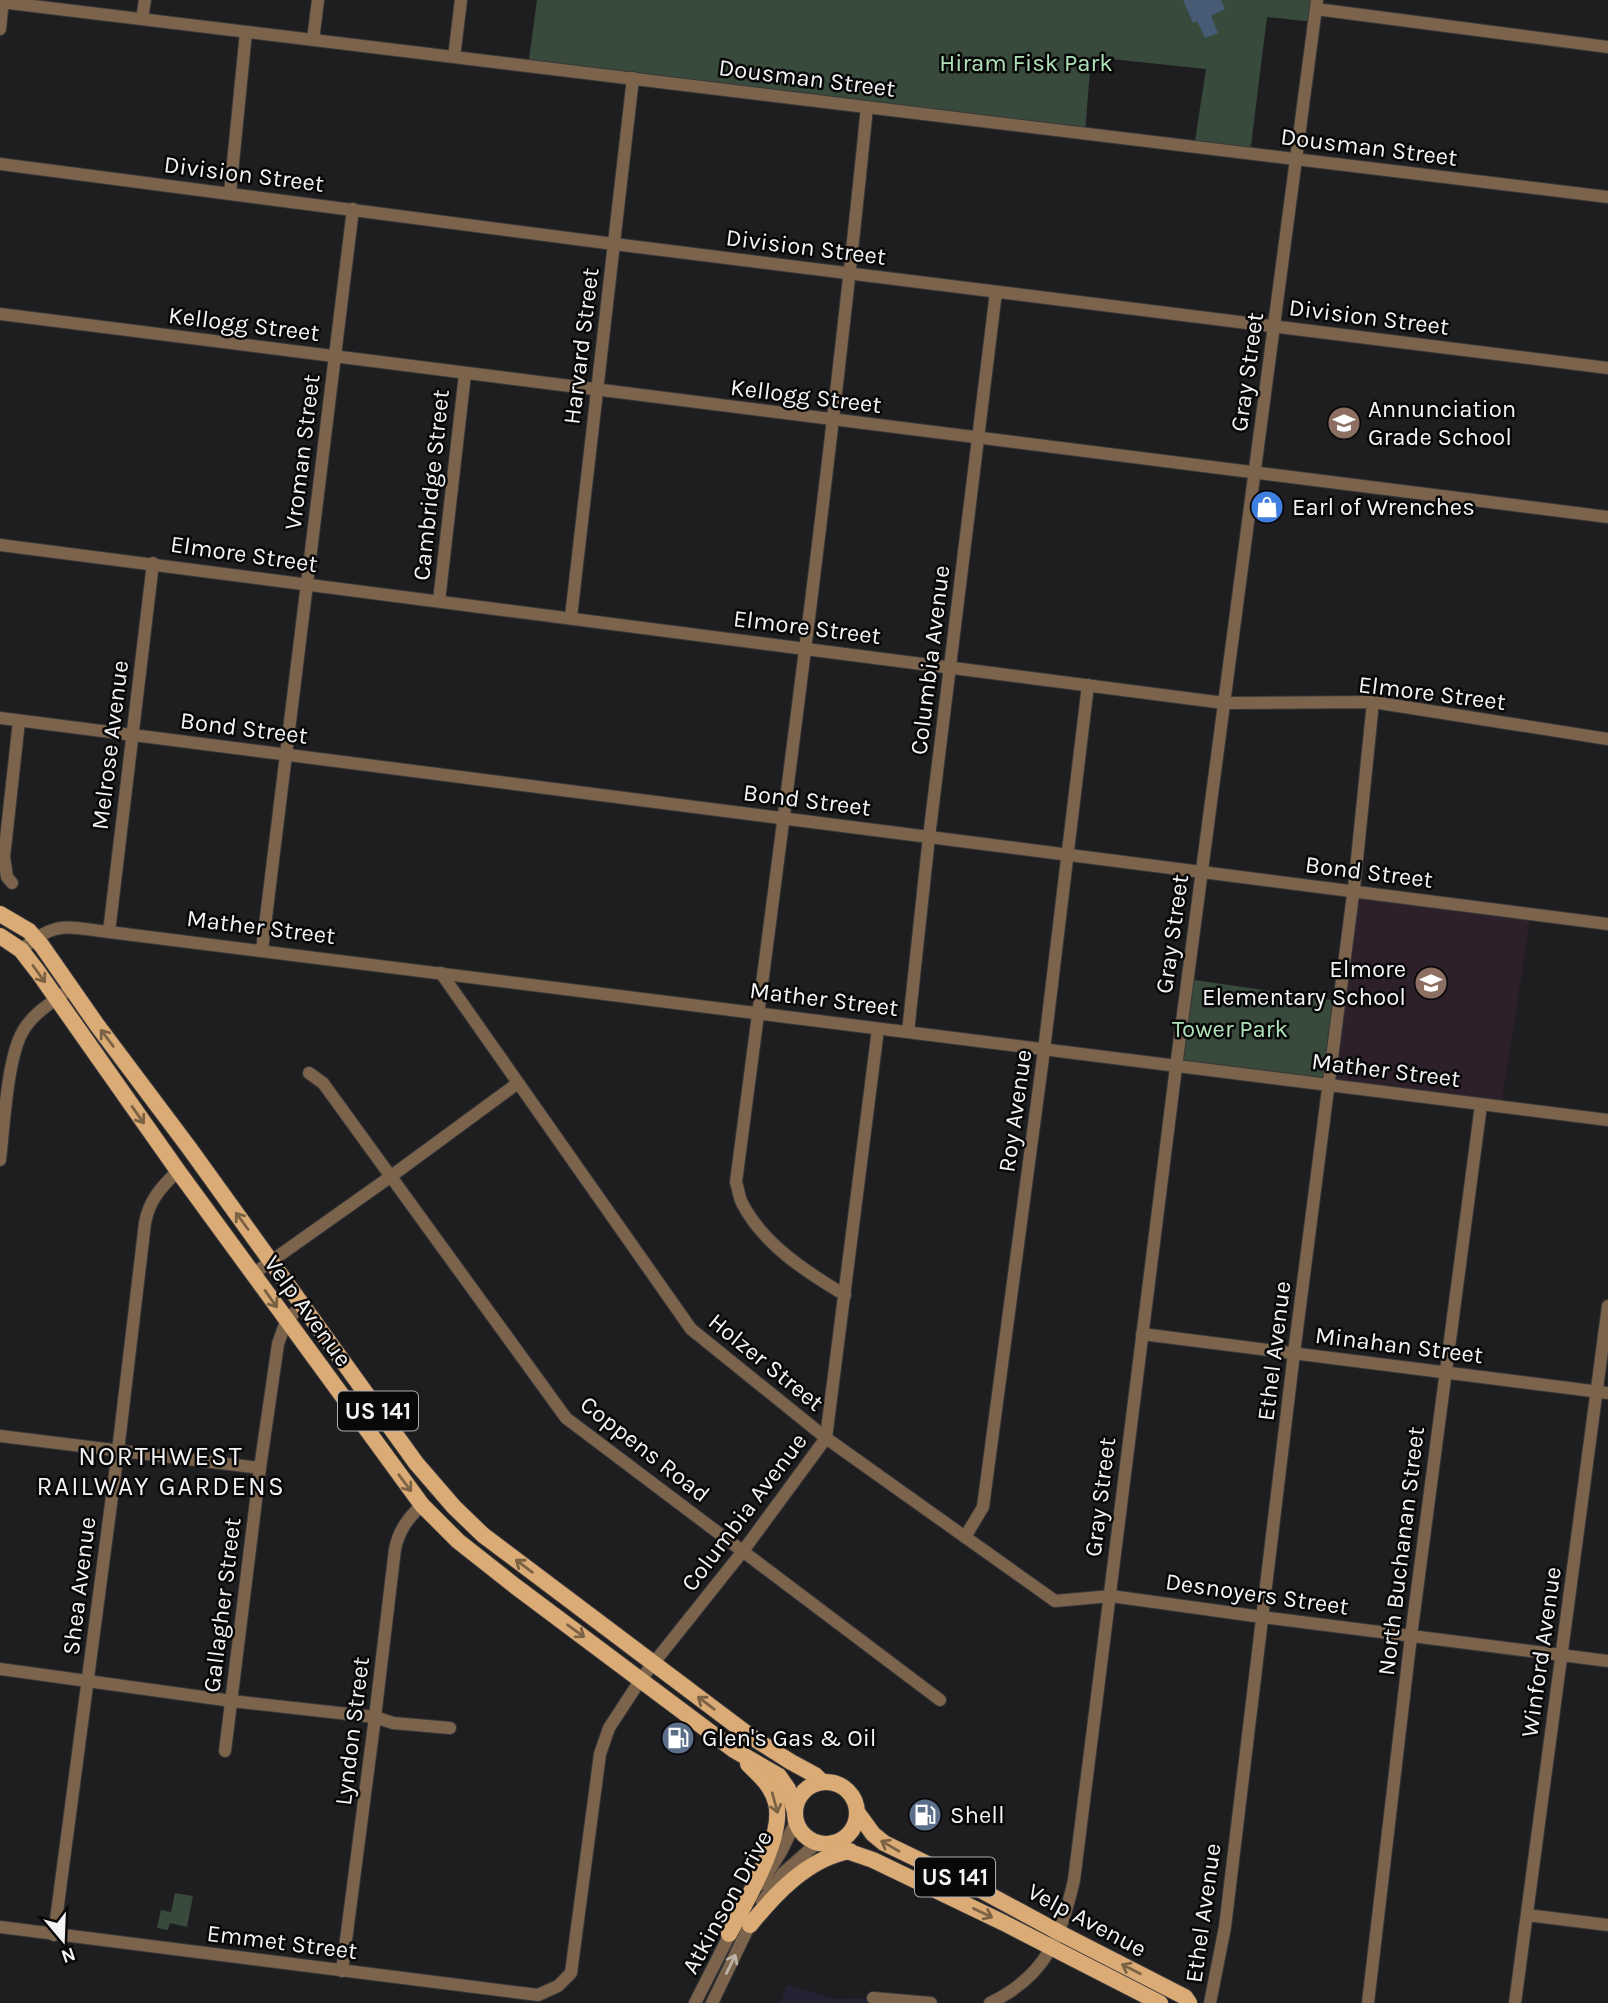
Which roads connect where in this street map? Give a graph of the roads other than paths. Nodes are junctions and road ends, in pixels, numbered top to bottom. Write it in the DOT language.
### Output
graph roads {
  1 [pos="145,0"];
  2 [pos="318,0"];
  3 [pos="461,0"];
  4 [pos="2,2"];
  5 [pos="1317,5"];
  6 [pos="142,19"];
  7 [pos="0,29"];
  8 [pos="246,32"];
  9 [pos="313,40"];
  10 [pos="1608,47"];
  11 [pos="454,57"];
  12 [pos="633,78"];
  13 [pos="867,107"];
  14 [pos="1296,160"];
  15 [pos="0,164"];
  16 [pos="230,193"];
  17 [pos="1608,197"];
  18 [pos="353,209"];
  19 [pos="614,244"];
  20 [pos="850,274"];
  21 [pos="996,292"];
  22 [pos="0,314"];
  23 [pos="1274,327"];
  24 [pos="335,357"];
  25 [pos="1608,368"];
  26 [pos="465,374"];
  27 [pos="597,390"];
  28 [pos="832,420"];
  29 [pos="978,438"];
  30 [pos="1255,473"];
  31 [pos="1608,517"];
  32 [pos="0,545"];
  33 [pos="153,563"];
  34 [pos="307,584"];
  35 [pos="439,601"];
  36 [pos="570,617"];
  37 [pos="805,648"];
  38 [pos="950,667"];
  39 [pos="1088,685"];
  40 [pos="1373,702"];
  41 [pos="1224,703"];
  42 [pos="0,718"];
  43 [pos="19,721"];
  44 [pos="132,735"];
  45 [pos="1608,739"];
  46 [pos="286,755"];
  47 [pos="784,818"];
  48 [pos="929,837"];
  49 [pos="1068,855"];
  50 [pos="1202,872"];
  51 [pos="12,883"];
  52 [pos="1354,891"];
  53 [pos="0,914"];
  54 [pos="1608,924"];
  55 [pos="109,932"];
  56 [pos="0,936"];
  57 [pos="35,938"];
  58 [pos="21,950"];
  59 [pos="262,950"];
  60 [pos="441,973"];
  61 [pos="71,988"];
  62 [pos="56,999"];
  63 [pos="758,1013"];
  64 [pos="878,1029"];
  65 [pos="908,1032"];
  66 [pos="1044,1050"];
  67 [pos="1176,1067"];
  68 [pos="309,1073"];
  69 [pos="518,1083"];
  70 [pos="5,1084"];
  71 [pos="1328,1085"];
  72 [pos="1480,1105"];
  73 [pos="1608,1120"];
  74 [pos="0,1160"];
  75 [pos="178,1171"];
  76 [pos="390,1177"];
  77 [pos="271,1262"];
  78 [pos="253,1274"];
  79 [pos="845,1295"];
  80 [pos="302,1305"];
  81 [pos="1608,1306"];
  82 [pos="286,1321"];
  83 [pos="1142,1334"];
  84 [pos="1294,1353"];
  85 [pos="1446,1373"];
  86 [pos="1603,1392"];
  87 [pos="0,1436"];
  88 [pos="826,1438"];
  89 [pos="118,1451"];
  90 [pos="260,1468"];
  91 [pos="422,1505"];
  92 [pos="965,1537"];
  93 [pos="743,1550"];
  94 [pos="1109,1596"];
  95 [pos="1262,1617"];
  96 [pos="1411,1636"];
  97 [pos="1562,1655"];
  98 [pos="1608,1661"];
  99 [pos="653,1663"];
  100 [pos="0,1669"];
  101 [pos="641,1679"];
  102 [pos="88,1680"];
  103 [pos="940,1700"];
  104 [pos="232,1701"];
  105 [pos="375,1717"];
  106 [pos="450,1728"];
  107 [pos="734,1750"];
  108 [pos="225,1751"];
  109 [pos="822,1782"];
  110 [pos="858,1812"];
  111 [pos="796,1816"];
  112 [pos="825,1843"];
  113 [pos="849,1852"];
  114 [pos="1527,1915"];
  115 [pos="750,1925"];
  116 [pos="1608,1925"];
  117 [pos="0,1927"];
  118 [pos="729,1934"];
  119 [pos="54,1935"];
  120 [pos="1053,1945"];
  121 [pos="342,1971"];
  122 [pos="558,1986"];
  123 [pos="873,1998"];
  124 [pos="695,2003"];
  125 [pos="712,2003"];
  126 [pos="931,2003"];
  127 [pos="990,2003"];
  128 [pos="1160,2003"];
  129 [pos="1189,2003"];
  130 [pos="1210,2003"];
  131 [pos="1368,2003"];
  132 [pos="1516,2003"];
  1 -- 6 [label="street"];
  2 -- 9 [label="street"];
  3 -- 11 [label="street"];
  4 -- 6 [label="street, Dousman Street"];
  4 -- 7 [label="street"];
  5 -- 10 [label="street"];
  5 -- 14 [label="street, Gray Street"];
  6 -- 8 [label="street, Dousman Street"];
  8 -- 9 [label="street, Dousman Street"];
  8 -- 16 [label="street"];
  9 -- 11 [label="street, Dousman Street"];
  11 -- 12 [label="street, Dousman Street"];
  12 -- 13 [label="street, Dousman Street"];
  12 -- 19 [label="street, Harvard Street"];
  13 -- 14 [label="street, Dousman Street"];
  13 -- 20 [label="street"];
  14 -- 17 [label="street, Dousman Street"];
  14 -- 23 [label="street, Gray Street"];
  15 -- 16 [label="street, Division Street"];
  16 -- 18 [label="street, Division Street"];
  18 -- 19 [label="street, Division Street"];
  18 -- 24 [label="street, Vroman Street"];
  19 -- 20 [label="street, Division Street"];
  19 -- 27 [label="street, Harvard Street"];
  20 -- 21 [label="street, Division Street"];
  20 -- 28 [label="street"];
  21 -- 23 [label="street, Division Street"];
  21 -- 29 [label="street, Columbia Avenue"];
  22 -- 24 [label="street, Kellogg Street"];
  23 -- 25 [label="street, Division Street"];
  23 -- 30 [label="street, Gray Street"];
  24 -- 26 [label="street, Kellogg Street"];
  24 -- 34 [label="street, Vroman Street"];
  26 -- 27 [label="street, Kellogg Street"];
  26 -- 35 [label="street, Cambridge Street"];
  27 -- 28 [label="street, Kellogg Street"];
  27 -- 36 [label="street, Harvard Street"];
  28 -- 29 [label="street, Kellogg Street"];
  28 -- 37 [label="street"];
  29 -- 30 [label="street, Kellogg Street"];
  29 -- 38 [label="street, Columbia Avenue"];
  30 -- 31 [label="street, Kellogg Street"];
  30 -- 41 [label="street, Gray Street"];
  32 -- 33 [label="street, Elmore Street"];
  33 -- 34 [label="street, Elmore Street"];
  33 -- 44 [label="street, Melrose Avenue"];
  34 -- 35 [label="street, Elmore Street"];
  34 -- 46 [label="street, Vroman Street"];
  35 -- 36 [label="street, Elmore Street"];
  36 -- 37 [label="street, Elmore Street"];
  37 -- 38 [label="street, Elmore Street"];
  37 -- 47 [label="street"];
  38 -- 39 [label="street, Elmore Street"];
  38 -- 48 [label="street, Columbia Avenue"];
  39 -- 41 [label="street, Elmore Street"];
  39 -- 49 [label="street, Roy Avenue"];
  40 -- 41 [label="street, Elmore Street"];
  40 -- 45 [label="street, Elmore Street"];
  40 -- 52 [label="street, Ethel Avenue"];
  41 -- 50 [label="street, Gray Street"];
  42 -- 43 [label="street, Bond Street"];
  43 -- 44 [label="street, Bond Street"];
  43 -- 51 [label="street"];
  44 -- 46 [label="street, Bond Street"];
  44 -- 55 [label="street, Melrose Avenue"];
  46 -- 47 [label="street, Bond Street"];
  46 -- 59 [label="street, Vroman Street"];
  47 -- 48 [label="street, Bond Street"];
  47 -- 63 [label="street"];
  48 -- 49 [label="street, Bond Street"];
  48 -- 65 [label="street, Columbia Avenue"];
  49 -- 50 [label="street, Bond Street"];
  49 -- 66 [label="street, Roy Avenue"];
  50 -- 52 [label="street, Bond Street"];
  50 -- 67 [label="street, Gray Street"];
  52 -- 54 [label="street, Bond Street"];
  52 -- 71 [label="street, Ethel Avenue"];
  53 -- 57 [label="main road, US 141"];
  55 -- 57 [label="street, Mather Street"];
  55 -- 59 [label="street, Mather Street"];
  56 -- 58 [label="main road, US 141"];
  57 -- 58 [label="street, Mather Street"];
  57 -- 61 [label="main road, Velp Avenue / US 141"];
  58 -- 62 [label="main road, Velp Avenue / US 141, one-way"];
  59 -- 60 [label="street, Mather Street"];
  60 -- 63 [label="street, Mather Street"];
  60 -- 69 [label="street, Holzer Street"];
  61 -- 62 [label="street"];
  77 -- 61 [label="main road, Velp Avenue / US 141, one-way"];
  62 -- 70 [label="street"];
  62 -- 75 [label="main road, Velp Avenue / US 141, one-way"];
  63 -- 64 [label="street, Mather Street"];
  63 -- 79 [label="street"];
  64 -- 65 [label="street, Mather Street"];
  64 -- 79 [label="street, Columbia Avenue"];
  65 -- 66 [label="street, Mather Street"];
  66 -- 67 [label="street, Mather Street"];
  66 -- 92 [label="street, Roy Avenue"];
  67 -- 71 [label="street, Mather Street"];
  67 -- 83 [label="street, Gray Street"];
  68 -- 76 [label="street, Coppens Road"];
  69 -- 76 [label="street"];
  69 -- 88 [label="street, Holzer Street"];
  70 -- 74 [label="street"];
  71 -- 72 [label="street, Mather Street"];
  71 -- 84 [label="street, Ethel Avenue"];
  72 -- 73 [label="street, Mather Street"];
  72 -- 85 [label="street, North Buchanan Street"];
  75 -- 78 [label="main road, Velp Avenue / US 141"];
  75 -- 89 [label="street, Shea Avenue"];
  76 -- 77 [label="street"];
  76 -- 93 [label="street, Coppens Road"];
  77 -- 78 [label="street"];
  77 -- 80 [label="main road, Velp Avenue / US 141"];
  78 -- 82 [label="main road, Velp Avenue / US 141, one-way"];
  79 -- 88 [label="street, Columbia Avenue"];
  80 -- 82 [label="street, Gallagher Street"];
  99 -- 80 [label="main road, Velp Avenue / US 141, one-way"];
  81 -- 86 [label="street, Winford Avenue"];
  82 -- 90 [label="street, Gallagher Street"];
  82 -- 91 [label="main road, Velp Avenue / US 141, one-way"];
  83 -- 84 [label="street, Minahan Street"];
  83 -- 94 [label="street, Gray Street"];
  84 -- 85 [label="street, Minahan Street"];
  84 -- 95 [label="street, Ethel Avenue"];
  85 -- 86 [label="street, Minahan Street"];
  85 -- 96 [label="street, North Buchanan Street"];
  86 -- 97 [label="street, Winford Avenue"];
  87 -- 89 [label="street"];
  88 -- 92 [label="street, Holzer Street"];
  88 -- 93 [label="street, Columbia Avenue"];
  89 -- 90 [label="street"];
  89 -- 102 [label="street, Shea Avenue"];
  90 -- 104 [label="street, Gallagher Street"];
  91 -- 101 [label="main road, Velp Avenue / US 141, one-way"];
  91 -- 105 [label="street, Lyndon Street"];
  92 -- 94 [label="street, Holzer Street"];
  93 -- 99 [label="street, Columbia Avenue"];
  93 -- 103 [label="street, Coppens Road"];
  94 -- 95 [label="street, Desnoyers Street"];
  94 -- 120 [label="street, Gray Street"];
  95 -- 96 [label="street, Desnoyers Street"];
  95 -- 130 [label="street, Ethel Avenue"];
  96 -- 97 [label="street, Desnoyers Street"];
  96 -- 131 [label="street, North Buchanan Street"];
  97 -- 98 [label="street, Desnoyers Street"];
  97 -- 114 [label="street, Winford Avenue"];
  99 -- 101 [label="street, Columbia Avenue"];
  109 -- 99 [label="main road, Velp Avenue / US 141, one-way"];
  100 -- 102 [label="street"];
  101 -- 107 [label="main road, Velp Avenue / US 141"];
  101 -- 122 [label="street, Columbia Avenue"];
  102 -- 104 [label="street"];
  102 -- 119 [label="street, Shea Avenue"];
  104 -- 105 [label="street"];
  104 -- 108 [label="street, Gallagher Street"];
  105 -- 106 [label="street"];
  105 -- 121 [label="street, Lyndon Street"];
  107 -- 111 [label="main road, Velp Avenue / US 141"];
  107 -- 118 [label="main road, one-way"];
  109 -- 110 [label="main road"];
  109 -- 111 [label="main road"];
  110 -- 112 [label="main road"];
  120 -- 110 [label="main road, Velp Avenue / US 141, one-way"];
  111 -- 112 [label="main road"];
  111 -- 118 [label="street, Atkinson Drive"];
  112 -- 113 [label="main road, Velp Avenue / US 141"];
  112 -- 115 [label="street, Atkinson Drive"];
  113 -- 115 [label="main road"];
  113 -- 120 [label="main road, Velp Avenue / US 141, one-way"];
  114 -- 116 [label="street"];
  114 -- 132 [label="street, Winford Avenue"];
  125 -- 115 [label="street, Atkinson Drive, one-way"];
  117 -- 119 [label="street, Emmet Street"];
  118 -- 124 [label="street, Atkinson Drive"];
  119 -- 121 [label="street, Emmet Street"];
  120 -- 127 [label="street"];
  120 -- 128 [label="main road, Velp Avenue / US 141"];
  129 -- 120 [label="main road, Velp Avenue / US 141, one-way"];
  121 -- 122 [label="street, Emmet Street"];
  123 -- 126 [label="street"];
}
